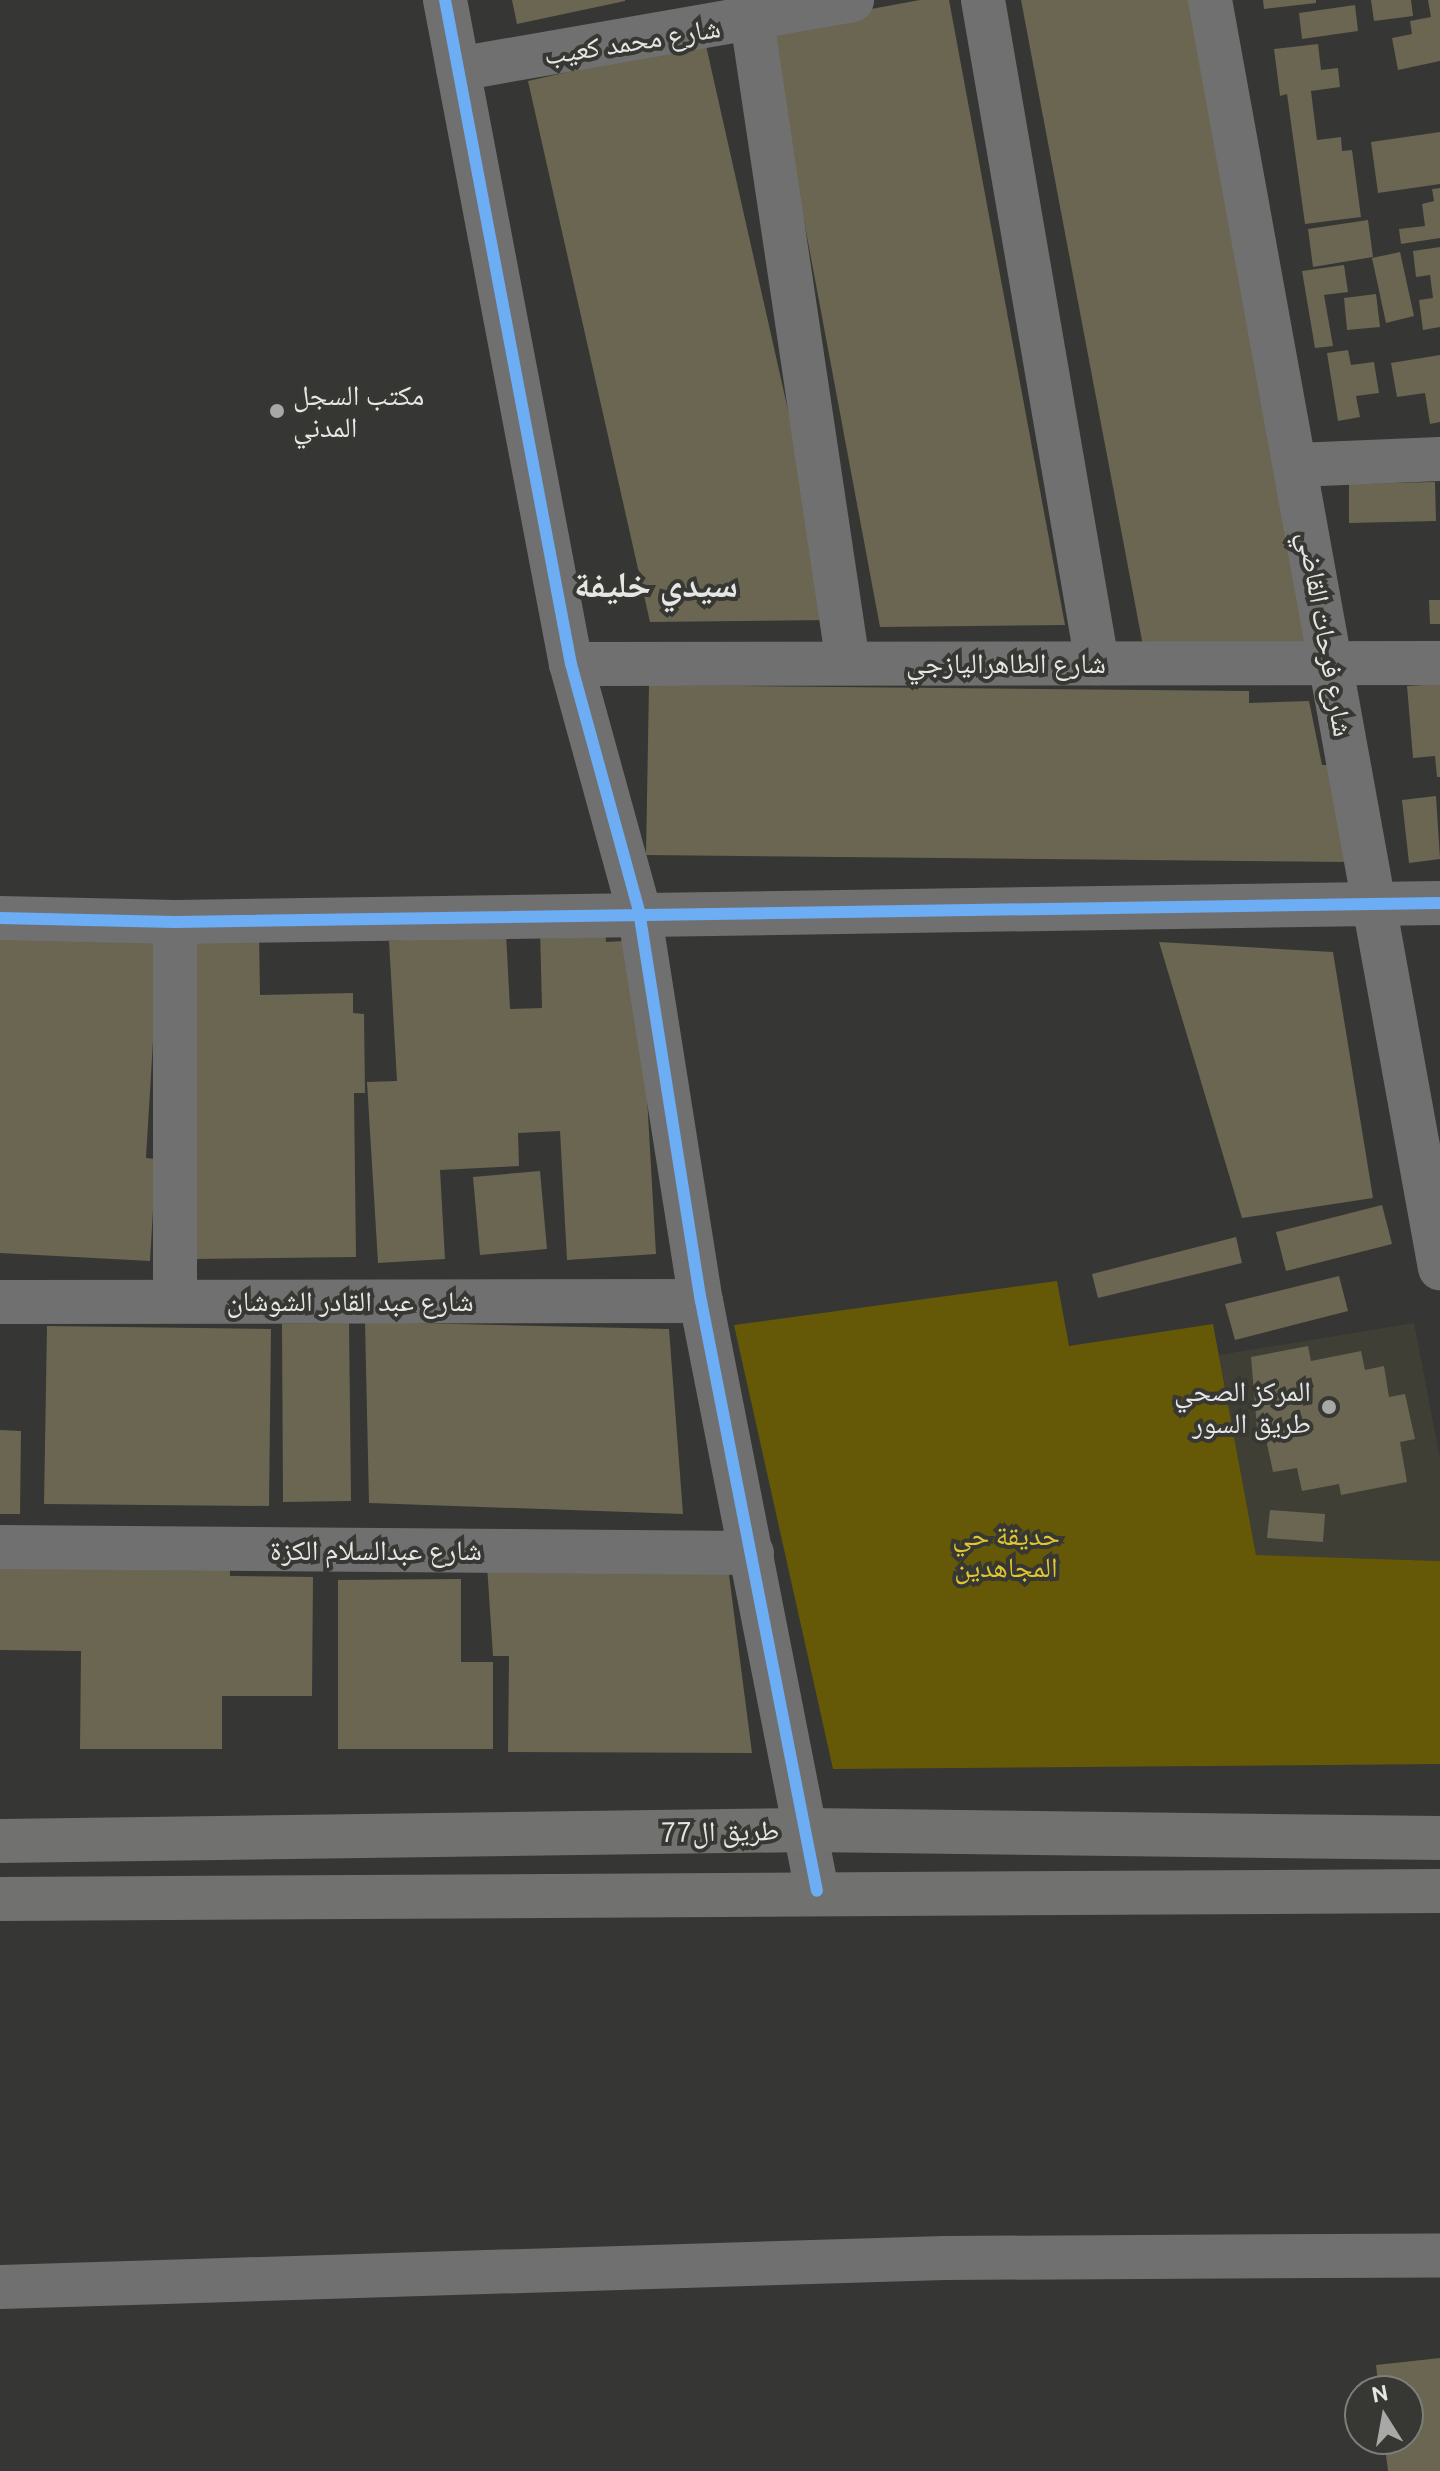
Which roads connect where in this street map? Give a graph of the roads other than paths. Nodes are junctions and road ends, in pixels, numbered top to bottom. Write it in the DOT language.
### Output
graph roads {
  1 [pos="445,0"];
  2 [pos="852,0"];
  3 [pos="983,0"];
  4 [pos="1210,0"];
  5 [pos="751,11"];
  6 [pos="458,69"];
  7 [pos="1440,459"];
  8 [pos="1296,465"];
  9 [pos="848,663"];
  10 [pos="1097,663"];
  11 [pos="1440,663"];
  12 [pos="571,664"];
  13 [pos="1332,667"];
  14 [pos="1440,903"];
  15 [pos="1375,904"];
  16 [pos="639,911"];
  17 [pos="0,918"];
  18 [pos="175,922"];
  19 [pos="1428,1138"];
  20 [pos="1440,1268"];
  21 [pos="175,1301"];
  22 [pos="701,1301"];
  23 [pos="0,1302"];
  24 [pos="0,1547"];
  25 [pos="752,1553"];
  26 [pos="808,1830"];
  27 [pos="1440,1838"];
  28 [pos="0,1841"];
  29 [pos="817,1891"];
  30 [pos="1440,1891"];
  31 [pos="0,1899"];
  32 [pos="1440,2255"];
  33 [pos="0,2287"];
  1 -- 6 [label="street"];
  2 -- 5 [label="street, شارع محمد كعيب"];
  3 -- 10 [label="street"];
  4 -- 8 [label="street, شارع فرحات القاضي"];
  5 -- 6 [label="street, شارع محمد كعيب"];
  5 -- 9 [label="street"];
  6 -- 12 [label="street"];
  7 -- 8 [label="street"];
  8 -- 13 [label="street, شارع فرحات القاضي"];
  9 -- 10 [label="street, شارع الطاهراليازجي"];
  9 -- 12 [label="street, شارع الطاهراليازجي"];
  10 -- 13 [label="street, شارع الطاهراليازجي"];
  11 -- 13 [label="street, شارع الطاهراليازجي"];
  12 -- 16 [label="street"];
  13 -- 15 [label="street, شارع فرحات القاضي"];
  14 -- 15 [label="street"];
  15 -- 16 [label="street"];
  15 -- 19 [label="street, شارع فرحات القاضي"];
  16 -- 18 [label="street"];
  16 -- 22 [label="street"];
  17 -- 18 [label="street"];
  18 -- 21 [label="street"];
  19 -- 20 [label="street, شارع فرحات القاضي"];
  21 -- 22 [label="street, شارع عبد القادر الشوشان"];
  21 -- 23 [label="street, شارع عبد القادر الشوشان"];
  22 -- 25 [label="street"];
  24 -- 25 [label="street, شارع عبدالسلام الكزة"];
  25 -- 26 [label="street"];
  26 -- 27 [label="main road, طريق ال77"];
  26 -- 28 [label="main road, طريق ال77"];
  26 -- 29 [label="street"];
  29 -- 30 [label="main road"];
  29 -- 31 [label="main road"];
  32 -- 33 [label="street"];
}
